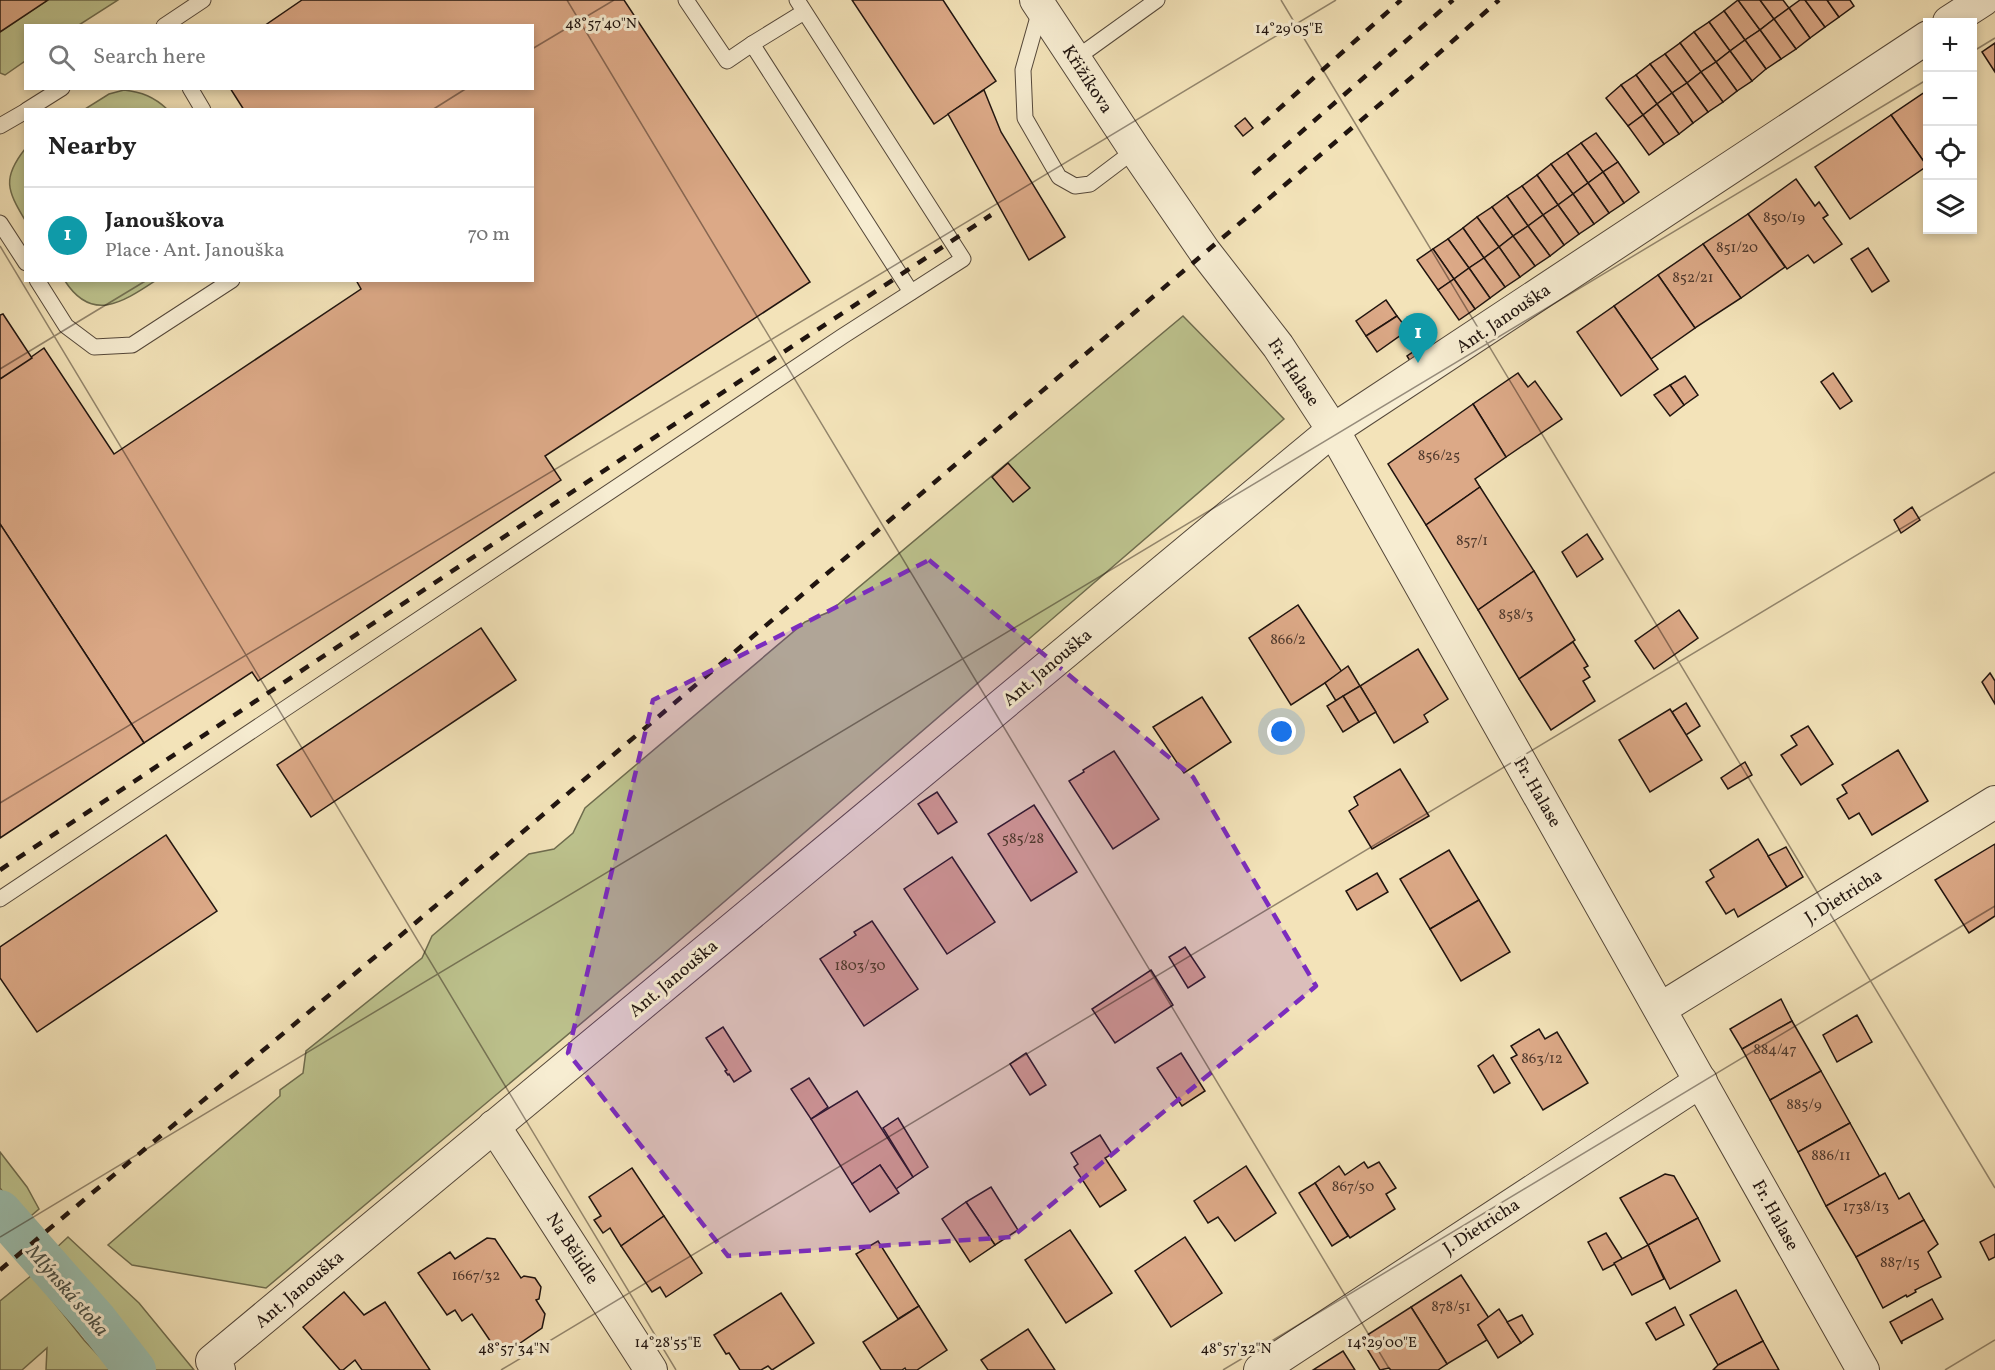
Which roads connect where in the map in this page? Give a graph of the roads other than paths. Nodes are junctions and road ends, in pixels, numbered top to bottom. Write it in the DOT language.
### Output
graph roads {
  1 [pos="203,0"];
  2 [pos="686,0"];
  3 [pos="1157,0"];
  4 [pos="1983,0"];
  5 [pos="1039,3"];
  6 [pos="800,6"];
  7 [pos="1955,18"];
  8 [pos="167,24"];
  9 [pos="1923,40"];
  10 [pos="752,44"];
  11 [pos="1075,59"];
  12 [pos="59,90"];
  13 [pos="191,90"];
  14 [pos="29,108"];
  15 [pos="202,108"];
  16 [pos="24,111"];
  17 [pos="0,126"];
  18 [pos="1135,150"];
  19 [pos="0,223"];
  20 [pos="1189,229"];
  21 [pos="24,260"];
  22 [pos="38,282"];
  23 [pos="229,282"];
  24 [pos="911,292"];
  25 [pos="1333,430"];
  26 [pos="1995,802"];
  27 [pos="0,899"];
  28 [pos="1660,1009"];
  29 [pos="1701,1081"];
  30 [pos="494,1126"];
  31 [pos="216,1365"];
  32 [pos="651,1370"];
  33 [pos="1260,1370"];
  34 [pos="1863,1370"];
  1 -- 8 [label="lane"];
  2 -- 10 [label="lane"];
  3 -- 11 [label="lane"];
  4 -- 7 [label="street"];
  5 -- 11 [label="street, Křižíkova"];
  5 -- 18 [label="lane, Křižíkova"];
  6 -- 10 [label="lane"];
  6 -- 24 [label="lane"];
  9 -- 25 [label="street, Ant. Janouška"];
  10 -- 24 [label="lane"];
  11 -- 18 [label="street, Křižíkova"];
  12 -- 14 [label="lane"];
  13 -- 15 [label="lane"];
  16 -- 17 [label="lane"];
  18 -- 20 [label="street, Křižíkova"];
  19 -- 21 [label="lane"];
  20 -- 25 [label="street, Fr. Halase"];
  22 -- 23 [label="lane"];
  24 -- 27 [label="lane"];
  25 -- 28 [label="street, Fr. Halase"];
  25 -- 30 [label="street, Ant. Janouška"];
  26 -- 28 [label="street, J. Dietricha"];
  28 -- 29 [label="street, Fr. Halase"];
  29 -- 33 [label="street, J. Dietricha"];
  29 -- 34 [label="street, Fr. Halase"];
  30 -- 31 [label="street, Ant. Janouška"];
  30 -- 32 [label="street, Na Bělidle"];
}
